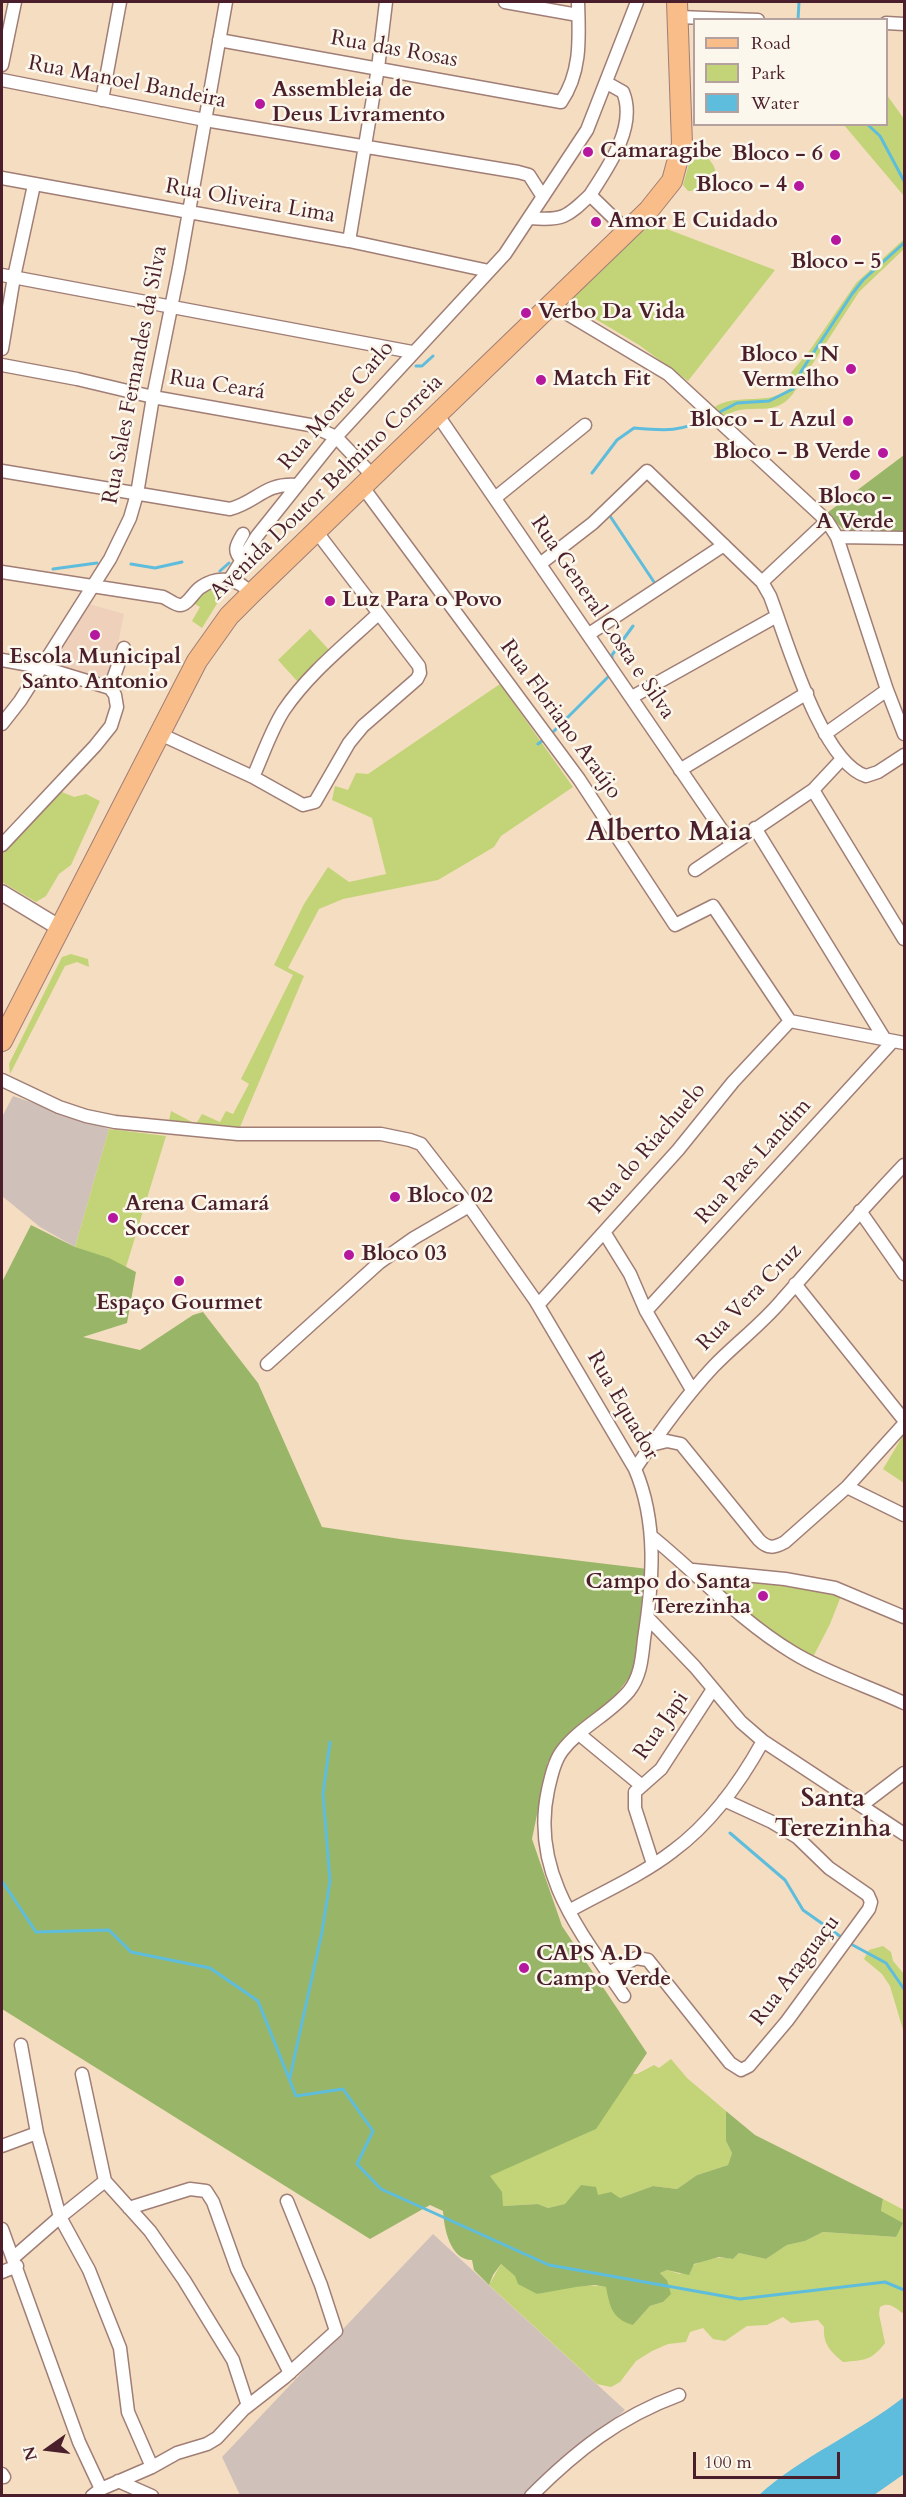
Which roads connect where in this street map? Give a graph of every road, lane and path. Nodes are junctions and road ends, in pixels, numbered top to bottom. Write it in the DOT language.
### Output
graph roads {
  1 [pos="15,2"];
  2 [pos="120,2"];
  3 [pos="226,2"];
  4 [pos="386,2"];
  5 [pos="505,2"];
  6 [pos="578,2"];
  7 [pos="637,2"];
  8 [pos="678,9"];
  9 [pos="578,15"];
  10 [pos="743,18"];
  11 [pos="888,23"];
  12 [pos="904,24"];
  13 [pos="219,40"];
  14 [pos="2,65"];
  15 [pos="378,68"];
  16 [pos="2,80"];
  17 [pos="607,83"];
  18 [pos="102,100"];
  19 [pos="205,120"];
  20 [pos="364,145"];
  21 [pos="2,178"];
  22 [pos="34,184"];
  23 [pos="590,195"];
  24 [pos="543,197"];
  25 [pos="188,212"];
  26 [pos="530,218"];
  27 [pos="627,231"];
  28 [pos="349,241"];
  29 [pos="489,271"];
  30 [pos="8,276"];
  31 [pos="551,304"];
  32 [pos="170,308"];
  33 [pos="2,349"];
  34 [pos="412,352"];
  35 [pos="2,365"];
  36 [pos="153,397"];
  37 [pos="437,414"];
  38 [pos="585,425"];
  39 [pos="336,437"];
  40 [pos="2,471"];
  41 [pos="367,481"];
  42 [pos="296,485"];
  43 [pos="137,494"];
  44 [pos="495,498"];
  45 [pos="827,521"];
  46 [pos="316,531"];
  47 [pos="243,534"];
  48 [pos="837,537"];
  49 [pos="904,538"];
  50 [pos="724,545"];
  51 [pos="242,560"];
  52 [pos="540,564"];
  53 [pos="2,572"];
  54 [pos="230,579"];
  55 [pos="762,582"];
  56 [pos="91,586"];
  57 [pos="251,594"];
  58 [pos="378,614"];
  59 [pos="777,616"];
  60 [pos="589,633"];
  61 [pos="124,648"];
  62 [pos="2,660"];
  63 [pos="41,667"];
  64 [pos="110,688"];
  65 [pos="887,690"];
  66 [pos="807,693"];
  67 [pos="632,697"];
  68 [pos="2,724"];
  69 [pos="160,734"];
  70 [pos="825,734"];
  71 [pos="904,734"];
  72 [pos="904,755"];
  73 [pos="842,760"];
  74 [pos="680,770"];
  75 [pos="253,777"];
  76 [pos="813,790"];
  77 [pos="755,828"];
  78 [pos="2,845"];
  79 [pos="732,845"];
  80 [pos="695,870"];
  81 [pos="2,893"];
  82 [pos="60,928"];
  83 [pos="904,939"];
  84 [pos="790,1021"];
  85 [pos="2,1041"];
  86 [pos="894,1041"];
  87 [pos="2,1080"];
  88 [pos="904,1165"];
  89 [pos="469,1206"];
  90 [pos="860,1211"];
  91 [pos="604,1232"];
  92 [pos="904,1274"];
  93 [pos="795,1284"];
  94 [pos="538,1305"];
  95 [pos="646,1311"];
  96 [pos="267,1364"];
  97 [pos="692,1390"];
  98 [pos="904,1422"];
  99 [pos="651,1445"];
  100 [pos="635,1468"];
  101 [pos="847,1487"];
  102 [pos="904,1515"];
  103 [pos="651,1536"];
  104 [pos="693,1570"];
  105 [pos="902,1613"];
  106 [pos="648,1618"];
  107 [pos="713,1689"];
  108 [pos="904,1703"];
  109 [pos="579,1734"];
  110 [pos="763,1741"];
  111 [pos="904,1773"];
  112 [pos="642,1786"];
  113 [pos="724,1800"];
  114 [pos="862,1805"];
  115 [pos="904,1834"];
  116 [pos="653,1864"];
  117 [pos="569,1911"];
  118 [pos="608,1973"];
  119 [pos="624,1996"];
  120 [pos="21,2045"];
  121 [pos="82,2074"];
  122 [pos="37,2133"];
  123 [pos="2,2146"];
  124 [pos="105,2181"];
  125 [pos="287,2201"];
  126 [pos="129,2208"];
  127 [pos="60,2217"];
  128 [pos="2,2229"];
  129 [pos="15,2262"];
  130 [pos="2,2272"];
  131 [pos="290,2373"];
  132 [pos="679,2395"];
  133 [pos="248,2406"];
  134 [pos="152,2467"];
  135 [pos="118,2481"];
  136 [pos="96,2492"];
  137 [pos="152,2496"];
  138 [pos="531,2496"];
  1 -- 14 [label="street"];
  2 -- 18 [label="street"];
  3 -- 13 [label="street, Rua Sales Fernandes da Silva"];
  4 -- 15 [label="street"];
  5 -- 9 [label="street"];
  6 -- 9 [label="street"];
  7 -- 17 [label="street, Rua Monte Carlo"];
  8 -- 10 [label="street"];
  8 -- 27 [label="main road, Avenida Doutor Belmino Correia"];
  9 -- 15 [label="street, Rua das Rosas"];
  11 -- 12 [label="street"];
  13 -- 15 [label="street, Rua das Rosas"];
  13 -- 19 [label="street, Rua Sales Fernandes da Silva"];
  15 -- 20 [label="street"];
  16 -- 18 [label="street, Rua Manoel Bandeira"];
  17 -- 23 [label="street"];
  17 -- 24 [label="street, Rua Monte Carlo"];
  18 -- 19 [label="street, Rua Manoel Bandeira"];
  19 -- 20 [label="street, Rua Manoel Bandeira"];
  19 -- 25 [label="street, Rua Sales Fernandes da Silva"];
  20 -- 24 [label="street, Rua Manoel Bandeira"];
  20 -- 28 [label="street"];
  21 -- 22 [label="street, Rua Oliveira Lima"];
  22 -- 25 [label="street, Rua Oliveira Lima"];
  22 -- 30 [label="street"];
  23 -- 26 [label="street"];
  23 -- 27 [label="street"];
  24 -- 26 [label="street, Rua Monte Carlo"];
  25 -- 28 [label="street, Rua Oliveira Lima"];
  25 -- 32 [label="street, Rua Sales Fernandes da Silva"];
  26 -- 29 [label="street, Rua Monte Carlo"];
  27 -- 31 [label="main road, Avenida Doutor Belmino Correia"];
  28 -- 29 [label="street, Rua Oliveira Lima"];
  29 -- 34 [label="street, Rua Monte Carlo"];
  30 -- 32 [label="street"];
  30 -- 33 [label="street"];
  31 -- 37 [label="main road, Avenida Doutor Belmino Correia"];
  31 -- 45 [label="street"];
  32 -- 34 [label="street"];
  32 -- 36 [label="street, Rua Sales Fernandes da Silva"];
  34 -- 39 [label="street, Rua Monte Carlo"];
  35 -- 36 [label="street, Rua Ceará"];
  36 -- 39 [label="street, Rua Ceará"];
  36 -- 43 [label="street, Rua Sales Fernandes da Silva"];
  37 -- 41 [label="main road, Avenida Doutor Belmino Correia"];
  37 -- 44 [label="street, Rua General Costa e Silva"];
  38 -- 44 [label="street"];
  39 -- 41 [label="street, Rua Ceará"];
  39 -- 42 [label="street, Rua Monte Carlo"];
  40 -- 43 [label="street"];
  41 -- 46 [label="main road, Avenida Doutor Belmino Correia"];
  41 -- 84 [label="street, Rua Floriano Araújo"];
  42 -- 43 [label="street"];
  42 -- 51 [label="street, Rua Monte Carlo"];
  43 -- 56 [label="street, Rua Sales Fernandes da Silva"];
  44 -- 52 [label="street, Rua General Costa e Silva"];
  45 -- 48 [label="street"];
  45 -- 55 [label="street"];
  46 -- 57 [label="main road, Avenida Doutor Belmino Correia"];
  46 -- 58 [label="street"];
  47 -- 51 [label="street"];
  48 -- 49 [label="street"];
  48 -- 65 [label="street"];
  50 -- 52 [label="street"];
  50 -- 55 [label="street"];
  50 -- 60 [label="street"];
  51 -- 54 [label="street, Rua Monte Carlo"];
  52 -- 60 [label="street, Rua General Costa e Silva"];
  53 -- 56 [label="street"];
  54 -- 56 [label="street"];
  54 -- 57 [label="street"];
  55 -- 59 [label="street"];
  56 -- 63 [label="street, Rua Sales Fernandes da Silva"];
  57 -- 69 [label="main road, Avenida Doutor Belmino Correia"];
  58 -- 75 [label="street"];
  58 -- 75 [label="street"];
  59 -- 66 [label="street"];
  59 -- 67 [label="street"];
  60 -- 67 [label="street, Rua General Costa e Silva"];
  61 -- 64 [label="street"];
  62 -- 63 [label="street"];
  63 -- 64 [label="street"];
  63 -- 68 [label="street, Rua Sales Fernandes da Silva"];
  64 -- 78 [label="street"];
  65 -- 70 [label="street"];
  65 -- 71 [label="street"];
  66 -- 70 [label="street"];
  66 -- 74 [label="street"];
  67 -- 74 [label="street, Rua General Costa e Silva"];
  69 -- 75 [label="street"];
  69 -- 82 [label="main road, Avenida Doutor Belmino Correia"];
  70 -- 73 [label="street"];
  72 -- 73 [label="street"];
  73 -- 76 [label="street"];
  74 -- 79 [label="street, Rua General Costa e Silva"];
  76 -- 77 [label="street"];
  76 -- 83 [label="street"];
  77 -- 79 [label="street"];
  77 -- 86 [label="street"];
  79 -- 80 [label="street"];
  81 -- 82 [label="street"];
  82 -- 85 [label="main road, Avenida Doutor Belmino Correia"];
  84 -- 86 [label="street"];
  84 -- 91 [label="street, Rua do Riachuelo"];
  86 -- 95 [label="street, Rua Paes Landim"];
  87 -- 89 [label="street, Rua Equador"];
  88 -- 90 [label="street, Rua Vera Cruz"];
  89 -- 94 [label="street, Rua Equador"];
  89 -- 96 [label="street"];
  90 -- 92 [label="street"];
  90 -- 93 [label="street, Rua Vera Cruz"];
  91 -- 94 [label="street, Rua do Riachuelo"];
  91 -- 95 [label="street"];
  93 -- 97 [label="street, Rua Vera Cruz"];
  93 -- 98 [label="street"];
  94 -- 100 [label="street, Rua Equador"];
  95 -- 97 [label="street"];
  97 -- 99 [label="street, Rua Vera Cruz"];
  98 -- 101 [label="street"];
  99 -- 100 [label="street, Rua Vera Cruz"];
  99 -- 101 [label="street"];
  100 -- 103 [label="street, Rua Equador"];
  101 -- 102 [label="street"];
  103 -- 104 [label="street"];
  103 -- 106 [label="street, Rua Equador"];
  104 -- 105 [label="street"];
  104 -- 108 [label="street"];
  106 -- 107 [label="street"];
  106 -- 109 [label="street, Rua Equador"];
  107 -- 110 [label="street"];
  107 -- 112 [label="street, Rua Japi"];
  109 -- 112 [label="street"];
  109 -- 117 [label="street, Rua Equador"];
  110 -- 113 [label="street"];
  110 -- 114 [label="street"];
  111 -- 114 [label="street"];
  112 -- 116 [label="street"];
  113 -- 116 [label="street"];
  113 -- 118 [label="street, Rua Araguaçu"];
  114 -- 115 [label="street"];
  116 -- 117 [label="street"];
  117 -- 118 [label="street, Rua Equador"];
  118 -- 119 [label="street, Rua Equador"];
  120 -- 122 [label="street"];
  121 -- 124 [label="street"];
  122 -- 123 [label="street"];
  122 -- 127 [label="street"];
  124 -- 126 [label="street"];
  124 -- 127 [label="street"];
  125 -- 131 [label="street"];
  126 -- 131 [label="street"];
  126 -- 133 [label="street"];
  127 -- 129 [label="street"];
  127 -- 134 [label="street"];
  128 -- 129 [label="street"];
  129 -- 130 [label="street"];
  129 -- 136 [label="street"];
  131 -- 133 [label="street"];
  132 -- 138 [label="street"];
  133 -- 134 [label="street"];
  134 -- 135 [label="street"];
  135 -- 136 [label="street"];
  135 -- 137 [label="street"];
}
